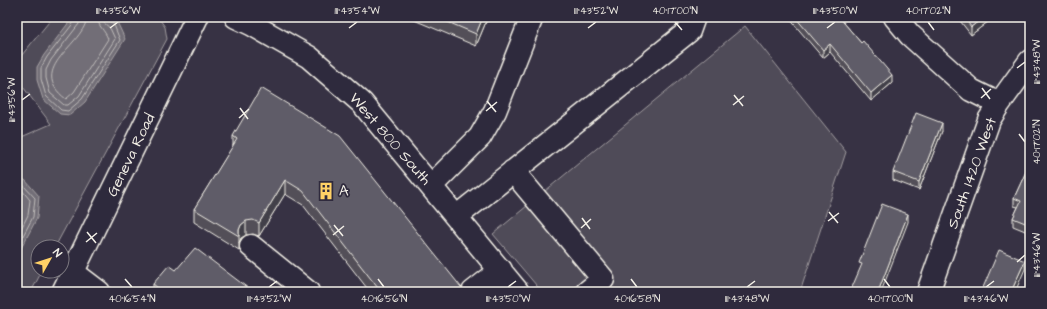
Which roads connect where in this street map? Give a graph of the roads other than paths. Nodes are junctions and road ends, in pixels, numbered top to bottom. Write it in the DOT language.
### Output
graph roads {
  1 [pos="197,17"];
  2 [pos="236,17"];
  3 [pos="532,17"];
  4 [pos="694,17"];
  5 [pos="895,17"];
  6 [pos="1030,61"];
  7 [pos="999,104"];
  8 [pos="513,171"];
  9 [pos="431,186"];
  10 [pos="456,217"];
  11 [pos="251,246"];
  12 [pos="501,270"];
  13 [pos="74,273"];
  14 [pos="63,292"];
  15 [pos="99,292"];
  16 [pos="308,292"];
  17 [pos="473,292"];
  18 [pos="518,292"];
  19 [pos="587,292"];
  20 [pos="928,292"];
  1 -- 13 [label="street, Geneva Road"];
  2 -- 9 [label="street, West 800 South"];
  3 -- 9 [label="street"];
  4 -- 8 [label="street"];
  5 -- 7 [label="street"];
  6 -- 7 [label="street, South 1420 West"];
  7 -- 20 [label="street, South 1420 West"];
  8 -- 10 [label="street"];
  8 -- 19 [label="street"];
  9 -- 10 [label="street, West 800 South"];
  10 -- 12 [label="street, West 800 South"];
  11 -- 16 [label="street"];
  12 -- 17 [label="street"];
  12 -- 18 [label="street, West 800 South"];
  13 -- 14 [label="street, Geneva Road"];
  13 -- 15 [label="street"];
}
